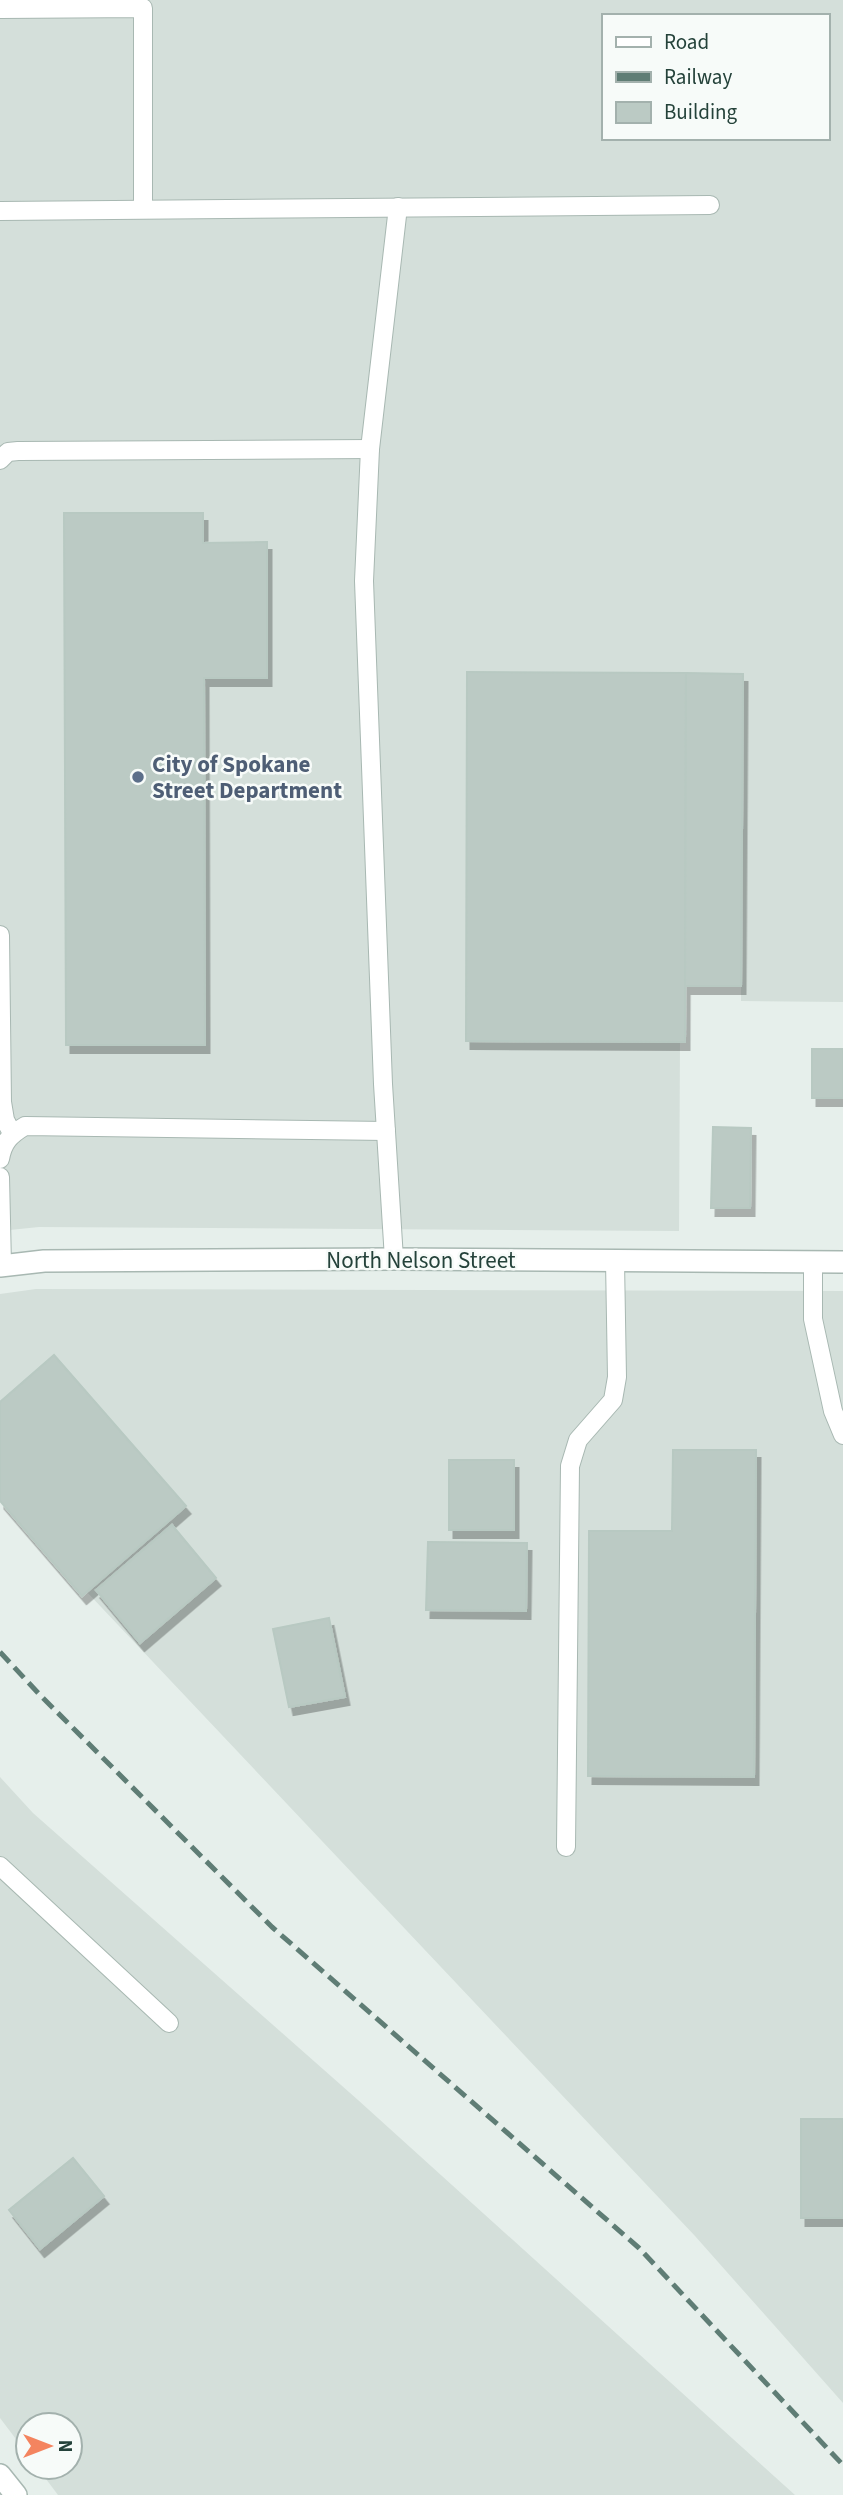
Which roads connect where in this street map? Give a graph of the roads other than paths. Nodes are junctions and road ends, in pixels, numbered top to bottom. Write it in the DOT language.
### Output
graph roads {
  1 [pos="0,9"];
  2 [pos="710,205"];
  3 [pos="398,207"];
  4 [pos="143,209"];
  5 [pos="0,211"];
  6 [pos="370,449"];
  7 [pos="0,460"];
  8 [pos="0,935"];
  9 [pos="386,1131"];
  10 [pos="12,1133"];
  11 [pos="0,1159"];
  12 [pos="0,1177"];
  13 [pos="394,1259"];
  14 [pos="615,1261"];
  15 [pos="813,1262"];
  16 [pos="843,1262"];
  17 [pos="1,1266"];
  18 [pos="843,1435"];
  19 [pos="566,1847"];
  20 [pos="0,1866"];
  21 [pos="169,2023"];
  22 [pos="0,2474"];
  23 [pos="16,2495"];
  1 -- 4 [label="lane"];
  2 -- 3 [label="lane"];
  3 -- 4 [label="lane"];
  3 -- 6 [label="lane"];
  4 -- 5 [label="lane"];
  6 -- 7 [label="lane"];
  6 -- 9 [label="lane"];
  8 -- 10 [label="lane"];
  9 -- 10 [label="lane"];
  9 -- 13 [label="lane"];
  10 -- 11 [label="lane"];
  12 -- 17 [label="lane"];
  13 -- 14 [label="street, North Nelson Street"];
  13 -- 17 [label="street, North Nelson Street"];
  14 -- 15 [label="street, North Nelson Street"];
  14 -- 19 [label="lane"];
  15 -- 16 [label="street, North Nelson Street"];
  15 -- 18 [label="lane"];
  20 -- 21 [label="lane"];
  22 -- 23 [label="street"];
}
